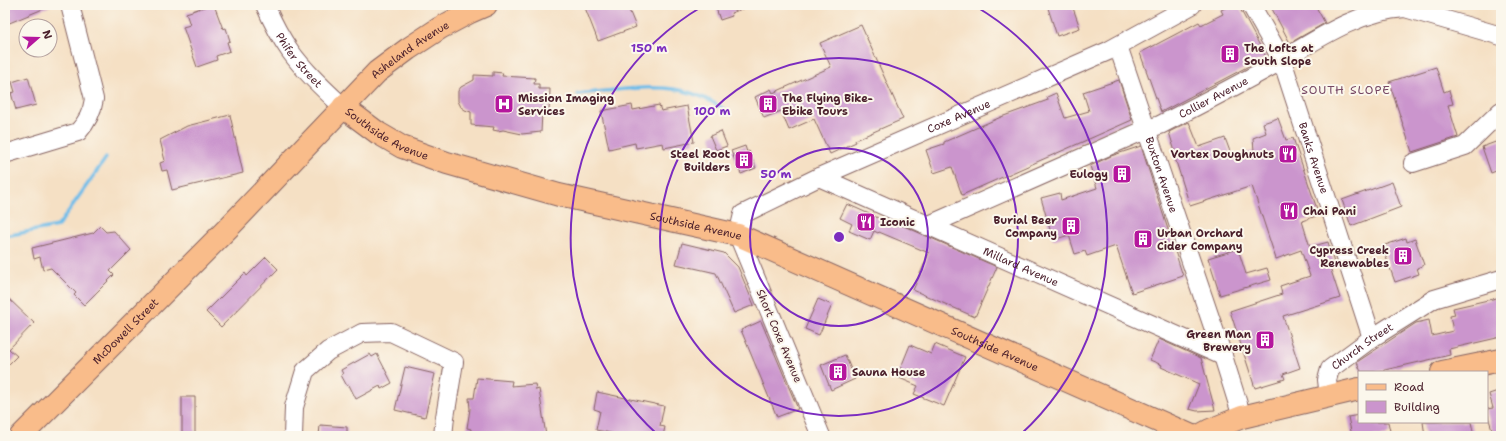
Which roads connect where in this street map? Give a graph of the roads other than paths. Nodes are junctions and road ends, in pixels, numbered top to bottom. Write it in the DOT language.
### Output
graph roads {
  1 [pos="70,5"];
  2 [pos="265,5"];
  3 [pos="486,5"];
  4 [pos="1192,5"];
  5 [pos="1251,5"];
  6 [pos="1501,36"];
  7 [pos="1118,46"];
  8 [pos="1282,60"];
  9 [pos="343,107"];
  10 [pos="1501,111"];
  11 [pos="1147,129"];
  12 [pos="5,154"];
  13 [pos="1413,163"];
  14 [pos="819,178"];
  15 [pos="230,226"];
  16 [pos="927,226"];
  17 [pos="738,235"];
  18 [pos="1501,279"];
  19 [pos="1372,338"];
  20 [pos="1223,356"];
  21 [pos="1501,360"];
  22 [pos="1447,371"];
  23 [pos="1358,390"];
  24 [pos="1329,396"];
  25 [pos="1242,417"];
  26 [pos="21,436"];
  27 [pos="293,436"];
  28 [pos="443,436"];
  29 [pos="820,436"];
  30 [pos="1192,436"];
  31 [pos="1199,436"];
  1 -- 12 [label="street"];
  2 -- 9 [label="street, Phifer Street"];
  3 -- 9 [label="main road, Asheland Avenue"];
  4 -- 7 [label="street, Coxe Avenue"];
  5 -- 8 [label="street, Banks Avenue"];
  6 -- 8 [label="street, Collier Avenue"];
  7 -- 11 [label="street, Buxton Avenue"];
  7 -- 14 [label="street, Coxe Avenue"];
  8 -- 11 [label="street, Collier Avenue"];
  8 -- 19 [label="street, Banks Avenue"];
  9 -- 15 [label="main road, Southside Avenue"];
  9 -- 17 [label="main road, Southside Avenue"];
  10 -- 13 [label="street"];
  11 -- 16 [label="street, Collier Avenue"];
  11 -- 20 [label="street, Buxton Avenue"];
  14 -- 16 [label="street, Millard Avenue"];
  14 -- 17 [label="street, Coxe Avenue"];
  15 -- 26 [label="main road, McDowell Street"];
  16 -- 20 [label="street, Millard Avenue"];
  17 -- 29 [label="street, Short Coxe Avenue"];
  17 -- 30 [label="main road, Southside Avenue"];
  18 -- 19 [label="street, Church Street"];
  19 -- 24 [label="street, Church Street"];
  20 -- 25 [label="street, Buxton Avenue"];
  21 -- 22 [label="main road"];
  23 -- 24 [label="main road"];
  24 -- 25 [label="main road"];
  25 -- 31 [label="main road"];
  27 -- 28 [label="street"];
}
